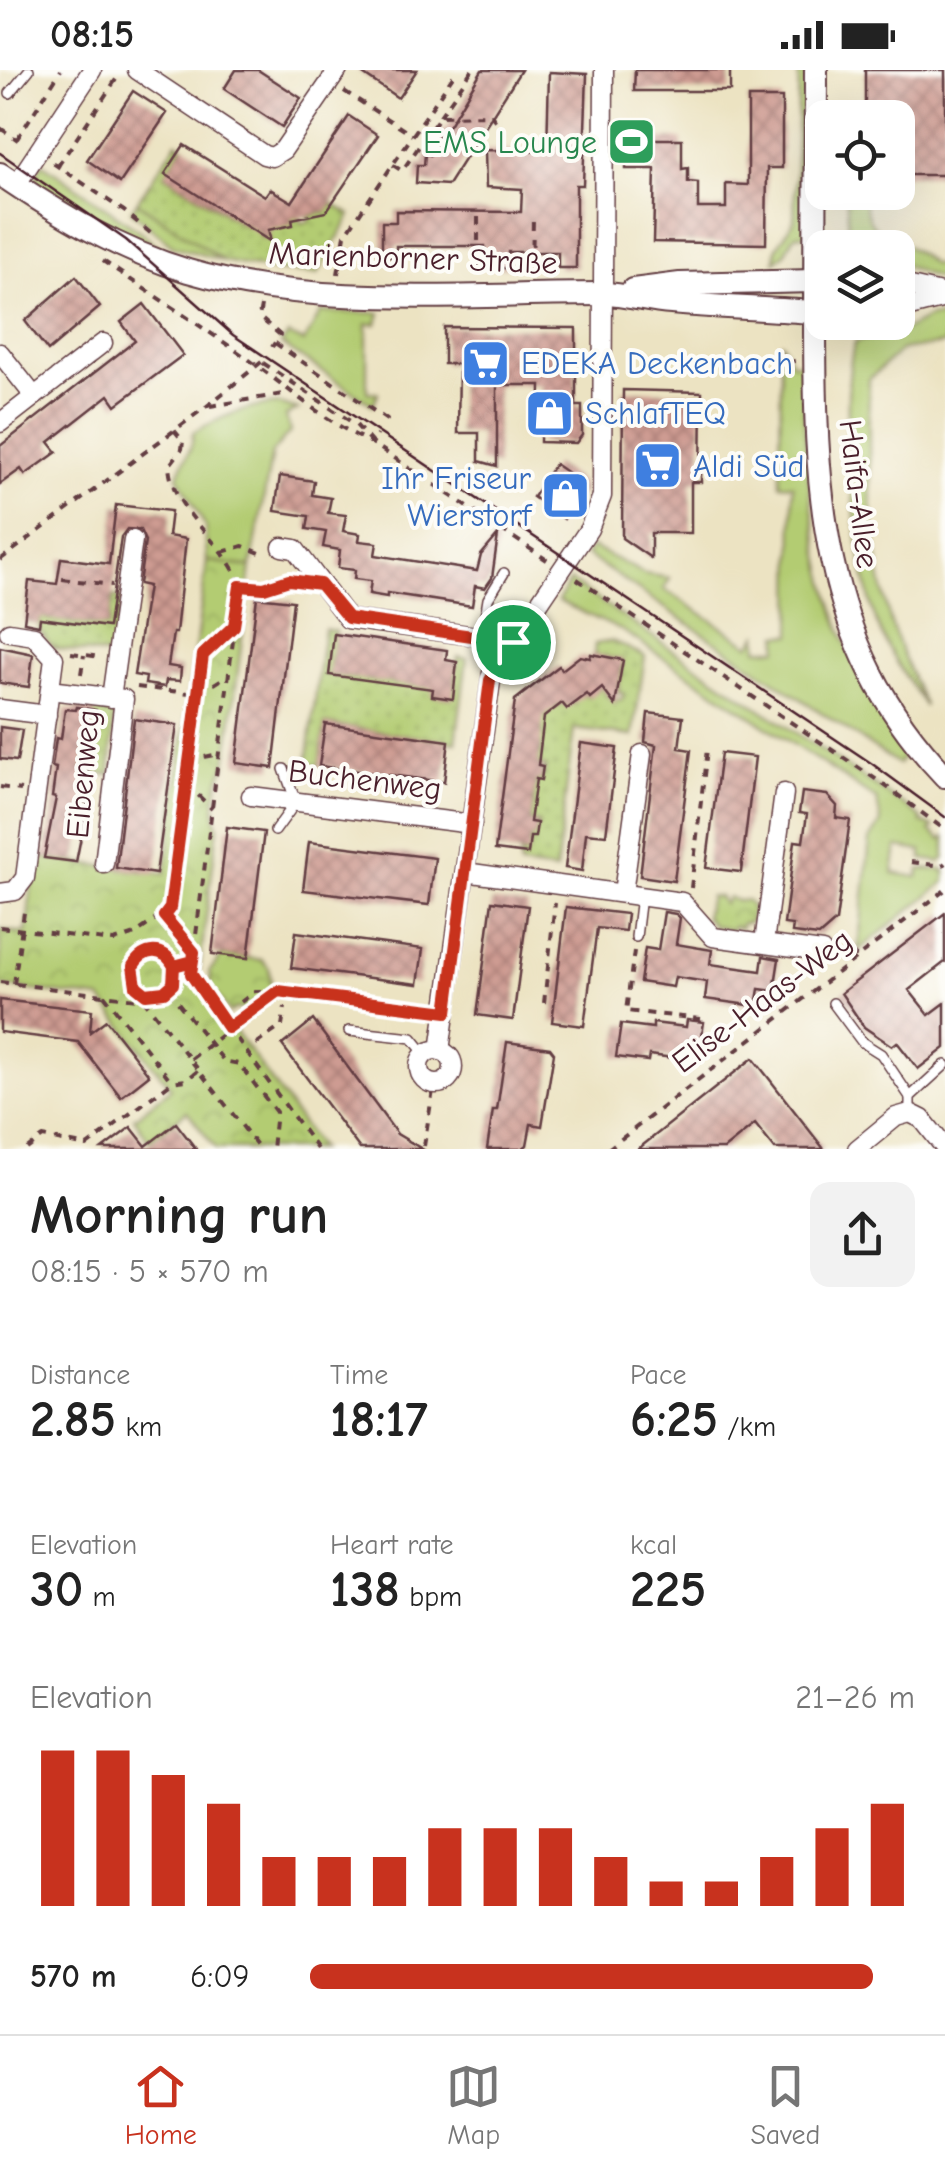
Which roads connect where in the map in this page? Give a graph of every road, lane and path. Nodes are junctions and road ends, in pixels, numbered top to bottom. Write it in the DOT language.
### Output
graph roads {
  1 [pos="29,70"];
  2 [pos="61,70"];
  3 [pos="92,70"];
  4 [pos="122,70"];
  5 [pos="137,70"];
  6 [pos="458,70"];
  7 [pos="472,70"];
  8 [pos="604,70"];
  9 [pos="816,70"];
  10 [pos="334,76"];
  11 [pos="10,93"];
  12 [pos="440,116"];
  13 [pos="0,128"];
  14 [pos="502,130"];
  15 [pos="412,135"];
  16 [pos="17,140"];
  17 [pos="26,145"];
  18 [pos="44,156"];
  19 [pos="392,165"];
  20 [pos="58,166"];
  21 [pos="8,179"];
  22 [pos="533,216"];
  23 [pos="478,218"];
  24 [pos="818,230"];
  25 [pos="154,236"];
  26 [pos="99,258"];
  27 [pos="805,281"];
  28 [pos="338,282"];
  29 [pos="478,282"];
  30 [pos="532,283"];
  31 [pos="915,288"];
  32 [pos="607,294"];
  33 [pos="262,296"];
  34 [pos="945,296"];
  35 [pos="915,305"];
  36 [pos="805,312"];
  37 [pos="817,340"];
  38 [pos="103,343"];
  39 [pos="0,354"];
  40 [pos="796,361"];
  41 [pos="261,363"];
  42 [pos="770,364"];
  43 [pos="289,393"];
  44 [pos="34,396"];
  45 [pos="207,406"];
  46 [pos="385,422"];
  47 [pos="0,423"];
  48 [pos="174,430"];
  49 [pos="376,436"];
  50 [pos="372,443"];
  51 [pos="134,540"];
  52 [pos="222,552"];
  53 [pos="277,552"];
  54 [pos="0,560"];
  55 [pos="562,569"];
  56 [pos="504,573"];
  57 [pos="62,579"];
  58 [pos="320,584"];
  59 [pos="240,586"];
  60 [pos="126,587"];
  61 [pos="234,626"];
  62 [pos="9,632"];
  63 [pos="482,636"];
  64 [pos="513,642"];
  65 [pos="54,658"];
  66 [pos="116,658"];
  67 [pos="229,674"];
  68 [pos="130,686"];
  69 [pos="50,690"];
  70 [pos="198,694"];
  71 [pos="111,698"];
  72 [pos="0,708"];
  73 [pos="47,715"];
  74 [pos="707,749"];
  75 [pos="218,754"];
  76 [pos="642,754"];
  77 [pos="189,760"];
  78 [pos="284,769"];
  79 [pos="945,776"];
  80 [pos="186,783"];
  81 [pos="784,793"];
  82 [pos="251,796"];
  83 [pos="296,802"];
  84 [pos="212,809"];
  85 [pos="472,824"];
  86 [pos="945,830"];
  87 [pos="275,831"];
  88 [pos="910,862"];
  89 [pos="945,863"];
  90 [pos="104,864"];
  91 [pos="465,872"];
  92 [pos="558,884"];
  93 [pos="945,890"];
  94 [pos="0,893"];
  95 [pos="632,894"];
  96 [pos="688,908"];
  97 [pos="164,916"];
  98 [pos="0,926"];
  99 [pos="22,930"];
  100 [pos="636,937"];
  101 [pos="764,943"];
  102 [pos="194,952"];
  103 [pos="822,952"];
  104 [pos="193,961"];
  105 [pos="174,966"];
  106 [pos="0,982"];
  107 [pos="14,984"];
  108 [pos="168,990"];
  109 [pos="104,994"];
  110 [pos="277,994"];
  111 [pos="145,997"];
  112 [pos="242,1002"];
  113 [pos="544,1003"];
  114 [pos="832,1004"];
  115 [pos="447,1012"];
  116 [pos="701,1020"];
  117 [pos="228,1028"];
  118 [pos="348,1031"];
  119 [pos="210,1044"];
  120 [pos="256,1044"];
  121 [pos="433,1053"];
  122 [pos="191,1059"];
  123 [pos="945,1065"];
  124 [pos="199,1070"];
  125 [pos="172,1082"];
  126 [pos="434,1084"];
  127 [pos="910,1105"];
  128 [pos="424,1146"];
  129 [pos="88,1148"];
  130 [pos="945,1148"];
  131 [pos="27,1149"];
  132 [pos="260,1149"];
  133 [pos="272,1149"];
  134 [pos="318,1149"];
  135 [pos="608,1149"];
  136 [pos="857,1149"];
  1 -- 11 [label="lane"];
  2 -- 16 [label="path"];
  3 -- 21 [label="street"];
  4 -- 20 [label="path"];
  5 -- 10 [label="street"];
  6 -- 15 [label="path"];
  7 -- 12 [label="path"];
  8 -- 32 [label="street, Buchenweg"];
  9 -- 24 [label="street, Haifa-Allee"];
  10 -- 15 [label="path"];
  12 -- 14 [label="path"];
  12 -- 19 [label="path"];
  13 -- 16 [label="path"];
  15 -- 19 [label="path"];
  16 -- 17 [label="path"];
  18 -- 20 [label="path"];
  19 -- 28 [label="path"];
  20 -- 25 [label="path"];
  21 -- 32 [label="street, Marienborner Straße"];
  22 -- 30 [label="path"];
  23 -- 29 [label="path"];
  26 -- 41 [label="path"];
  27 -- 32 [label="street, Marienborner Straße"];
  31 -- 34 [label="street"];
  32 -- 36 [label="street, Marienborner Straße"];
  32 -- 55 [label="street, Buchenweg"];
  33 -- 46 [label="path"];
  34 -- 35 [label="street"];
  37 -- 79 [label="street, Haifa-Allee"];
  38 -- 44 [label="street"];
  39 -- 44 [label="street"];
  40 -- 42 [label="path"];
  41 -- 43 [label="path"];
  41 -- 45 [label="path"];
  41 -- 50 [label="path"];
  43 -- 45 [label="path"];
  43 -- 50 [label="path"];
  44 -- 47 [label="street"];
  45 -- 48 [label="path"];
  48 -- 52 [label="path"];
  48 -- 54 [label="path"];
  49 -- 50 [label="path"];
  50 -- 55 [label="path"];
  51 -- 60 [label="street, Eibenweg"];
  52 -- 53 [label="path"];
  52 -- 59 [label="path"];
  53 -- 58 [label="street"];
  55 -- 64 [label="street, Buchenweg"];
  55 -- 86 [label="path"];
  56 -- 63 [label="lane"];
  57 -- 60 [label="path"];
  58 -- 59 [label="path"];
  58 -- 63 [label="street"];
  59 -- 61 [label="path"];
  60 -- 66 [label="street, Eibenweg"];
  61 -- 67 [label="path"];
  61 -- 70 [label="path"];
  62 -- 65 [label="street"];
  63 -- 64 [label="street"];
  64 -- 85 [label="street, Buchenweg"];
  65 -- 66 [label="path"];
  65 -- 69 [label="street, Eibenweg"];
  66 -- 71 [label="street, Eibenweg"];
  67 -- 70 [label="path"];
  67 -- 75 [label="path"];
  68 -- 70 [label="path, Eibenweg"];
  69 -- 71 [label="street, Eibenweg"];
  69 -- 73 [label="street, Eibenweg"];
  70 -- 77 [label="path"];
  71 -- 90 [label="street, Eibenweg"];
  72 -- 73 [label="street, Eibenweg"];
  73 -- 94 [label="street, Eibenweg"];
  74 -- 96 [label="path"];
  75 -- 77 [label="path"];
  75 -- 84 [label="path"];
  76 -- 95 [label="street"];
  77 -- 80 [label="path"];
  78 -- 83 [label="lane"];
  80 -- 84 [label="path"];
  80 -- 97 [label="path"];
  81 -- 101 [label="street"];
  82 -- 83 [label="street, Buchenweg"];
  83 -- 85 [label="street, Buchenweg"];
  83 -- 87 [label="lane"];
  84 -- 102 [label="path"];
  85 -- 91 [label="street, Buchenweg"];
  88 -- 89 [label="path"];
  91 -- 92 [label="street"];
  91 -- 115 [label="street, Buchenweg"];
  92 -- 95 [label="street"];
  92 -- 113 [label="path"];
  93 -- 135 [label="path, Elise-Haas-Weg"];
  95 -- 96 [label="street"];
  95 -- 100 [label="lane"];
  96 -- 101 [label="street"];
  97 -- 99 [label="path"];
  97 -- 102 [label="path"];
  98 -- 99 [label="path"];
  99 -- 107 [label="path"];
  100 -- 116 [label="path"];
  101 -- 103 [label="street"];
  102 -- 104 [label="path"];
  104 -- 105 [label="path"];
  104 -- 117 [label="path"];
  105 -- 108 [label="path"];
  105 -- 111 [label="path"];
  106 -- 107 [label="path"];
  107 -- 109 [label="path"];
  108 -- 111 [label="path"];
  108 -- 119 [label="path"];
  109 -- 111 [label="path"];
  109 -- 125 [label="path"];
  110 -- 112 [label="path"];
  110 -- 115 [label="lane"];
  110 -- 117 [label="path"];
  110 -- 120 [label="path"];
  111 -- 122 [label="path"];
  114 -- 127 [label="lane"];
  115 -- 121 [label="street, Buchenweg"];
  117 -- 119 [label="path"];
  117 -- 134 [label="path"];
  118 -- 121 [label="lane"];
  119 -- 122 [label="path"];
  119 -- 133 [label="path"];
  121 -- 126 [label="street, Buchenweg"];
  121 -- 126 [label="street, Buchenweg"];
  122 -- 124 [label="path"];
  123 -- 127 [label="lane"];
  124 -- 125 [label="path"];
  124 -- 132 [label="path"];
  125 -- 129 [label="path"];
  126 -- 128 [label="path"];
  127 -- 130 [label="street"];
  127 -- 136 [label="street"];
  129 -- 131 [label="path"];
}
